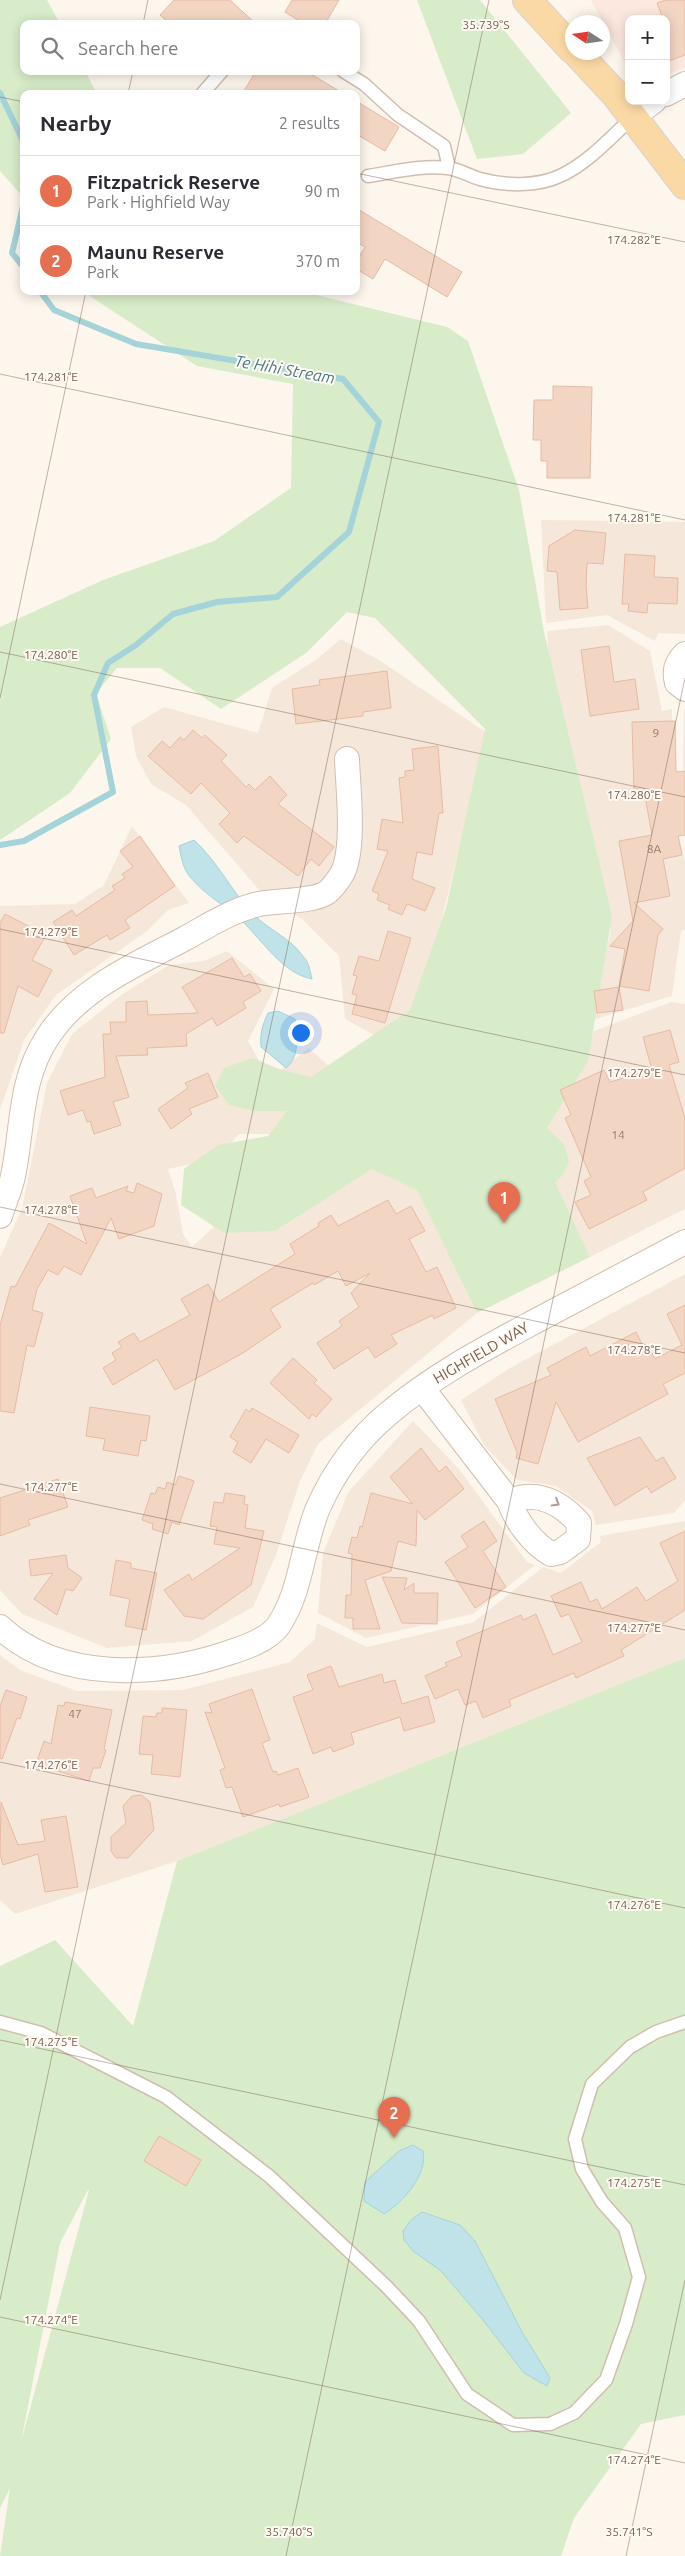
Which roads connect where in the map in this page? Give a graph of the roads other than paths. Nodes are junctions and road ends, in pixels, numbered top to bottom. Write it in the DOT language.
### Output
graph roads {
  1 [pos="527,0"];
  2 [pos="565,41"];
  3 [pos="586,60"];
  4 [pos="219,75"];
  5 [pos="349,75"];
  6 [pos="685,84"];
  7 [pos="205,90"];
  8 [pos="670,92"];
  9 [pos="644,109"];
  10 [pos="449,168"];
  11 [pos="368,176"];
  12 [pos="685,185"];
  13 [pos="685,654"];
  14 [pos="685,689"];
  15 [pos="347,759"];
  16 [pos="0,1216"];
  17 [pos="685,1242"];
  18 [pos="422,1388"];
  19 [pos="509,1500"];
  20 [pos="0,1627"];
  21 [pos="0,2022"];
  22 [pos="685,2022"];
  1 -- 2 [label="main road"];
  3 -- 9 [label="main road"];
  4 -- 7 [label="lane"];
  5 -- 10 [label="lane"];
  6 -- 8 [label="street"];
  9 -- 10 [label="lane"];
  9 -- 12 [label="main road"];
  10 -- 11 [label="lane"];
  13 -- 14 [label="street"];
  15 -- 16 [label="street"];
  17 -- 18 [label="street, HIGHFIELD WAY"];
  18 -- 19 [label="street"];
  18 -- 20 [label="street, HIGHFIELD WAY"];
  21 -- 22 [label="lane"];
}
